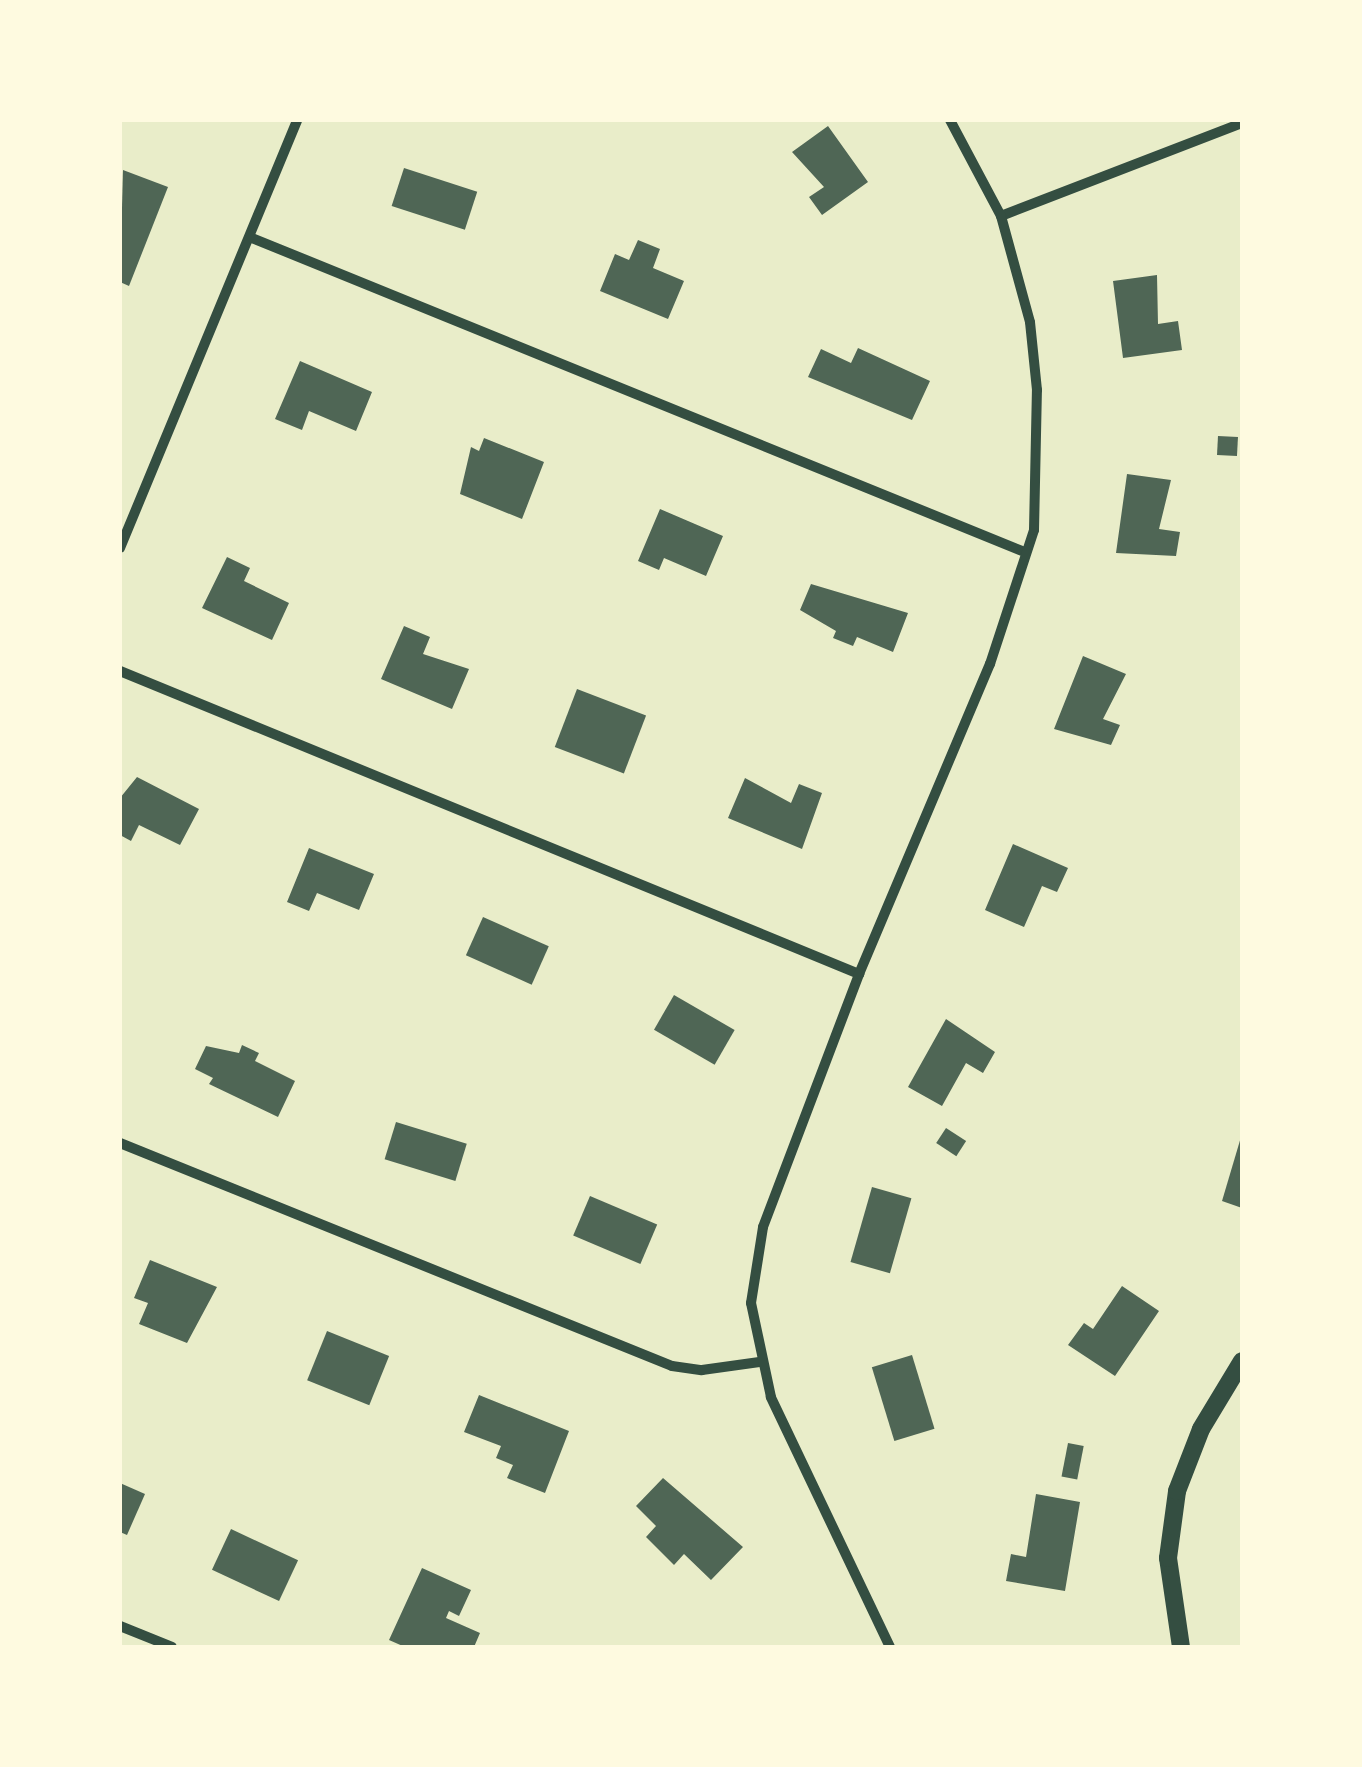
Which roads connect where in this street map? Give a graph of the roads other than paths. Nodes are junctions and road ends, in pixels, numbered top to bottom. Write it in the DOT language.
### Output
graph roads {
  1 [pos="296,120"];
  2 [pos="950,120"];
  3 [pos="1242,123"];
  4 [pos="1000,216"];
  5 [pos="252,238"];
  6 [pos="120,548"];
  7 [pos="1022,550"];
  8 [pos="120,670"];
  9 [pos="859,974"];
  10 [pos="120,1143"];
  11 [pos="1242,1361"];
  12 [pos="759,1362"];
  13 [pos="120,1626"];
  14 [pos="152,1643"];
  15 [pos="172,1647"];
  16 [pos="890,1647"];
  17 [pos="1181,1647"];
  1 -- 5 [label="street"];
  2 -- 4 [label="street"];
  3 -- 4 [label="street"];
  4 -- 7 [label="street"];
  5 -- 6 [label="street"];
  5 -- 7 [label="street"];
  7 -- 9 [label="street"];
  8 -- 9 [label="street"];
  9 -- 12 [label="street"];
  10 -- 12 [label="street"];
  11 -- 17 [label="street"];
  12 -- 16 [label="street"];
  13 -- 14 [label="street"];
  14 -- 15 [label="street"];
}
